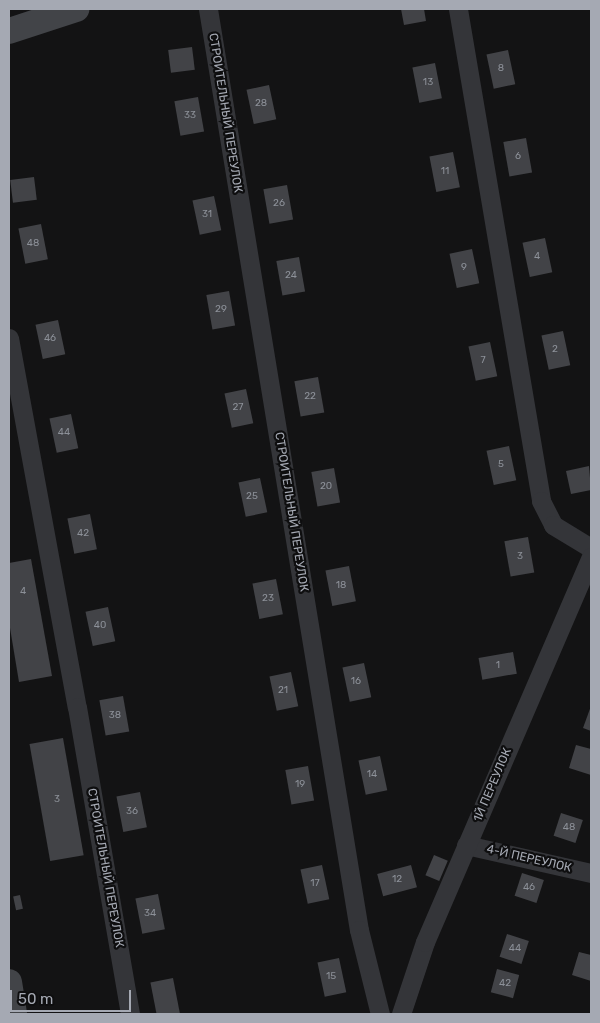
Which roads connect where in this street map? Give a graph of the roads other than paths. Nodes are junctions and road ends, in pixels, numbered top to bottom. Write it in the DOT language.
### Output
graph roads {
  1 [pos="76,9"];
  2 [pos="208,9"];
  3 [pos="458,9"];
  4 [pos="9,31"];
  5 [pos="9,338"];
  6 [pos="591,548"];
  7 [pos="591,558"];
  8 [pos="466,845"];
  9 [pos="591,873"];
  10 [pos="9,982"];
  11 [pos="14,1014"];
  12 [pos="130,1014"];
  13 [pos="380,1014"];
  14 [pos="401,1014"];
  1 -- 4 [label="street"];
  2 -- 13 [label="street, СТРОИТЕЛЬНЫЙ ПЕРЕУЛОК"];
  3 -- 6 [label="street"];
  5 -- 12 [label="street, СТРОИТЕЛЬНЫЙ ПЕРЕУЛОК"];
  7 -- 8 [label="street, 1Й ПЕРЕУЛОК"];
  8 -- 9 [label="street, 4-Й ПЕРЕУЛОК"];
  8 -- 14 [label="street, 1Й ПЕРЕУЛОК"];
  10 -- 11 [label="street"];
}
